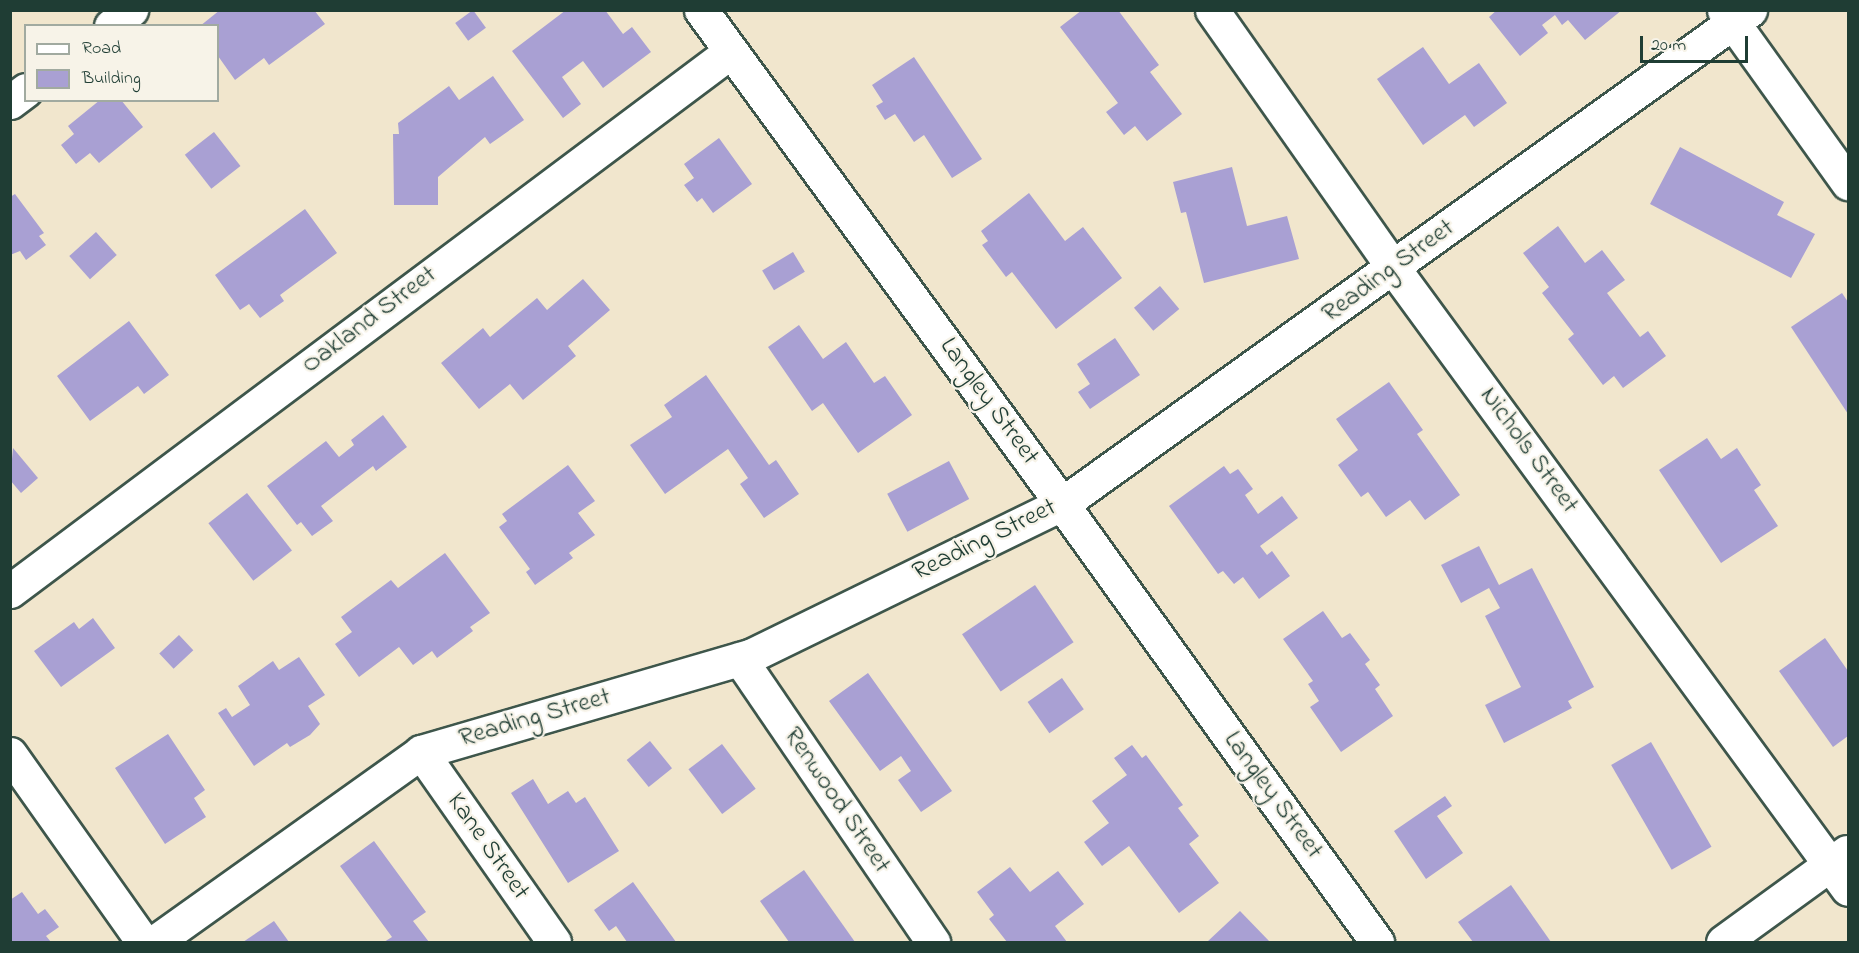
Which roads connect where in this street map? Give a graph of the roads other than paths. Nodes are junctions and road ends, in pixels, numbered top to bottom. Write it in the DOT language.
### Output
graph roads {
  1 [pos="131,10"];
  2 [pos="701,10"];
  3 [pos="1212,10"];
  4 [pos="1735,15"];
  5 [pos="114,24"];
  6 [pos="729,52"];
  7 [pos="24,92"];
  8 [pos="10,102"];
  9 [pos="1848,183"];
  10 [pos="1394,269"];
  11 [pos="1062,504"];
  12 [pos="10,591"];
  13 [pos="740,659"];
  14 [pos="421,752"];
  15 [pos="10,754"];
  16 [pos="1842,868"];
  17 [pos="143,942"];
  18 [pos="155,942"];
  19 [pos="554,942"];
  20 [pos="933,942"];
  21 [pos="1377,942"];
  22 [pos="1722,942"];
  1 -- 5 [label="street"];
  2 -- 6 [label="street, Langley Street"];
  3 -- 10 [label="street, Nichols Street"];
  4 -- 9 [label="street"];
  4 -- 10 [label="street, Reading Street"];
  6 -- 11 [label="street, Langley Street"];
  6 -- 12 [label="street, Oakland Street"];
  7 -- 8 [label="street"];
  10 -- 11 [label="street, Reading Street"];
  10 -- 16 [label="street, Nichols Street"];
  11 -- 13 [label="street, Reading Street"];
  11 -- 21 [label="street, Langley Street"];
  13 -- 14 [label="street, Reading Street"];
  13 -- 20 [label="street, Renwood Street"];
  14 -- 18 [label="street, Reading Street"];
  14 -- 19 [label="street, Kane Street"];
  15 -- 17 [label="street"];
  16 -- 22 [label="street"];
}
